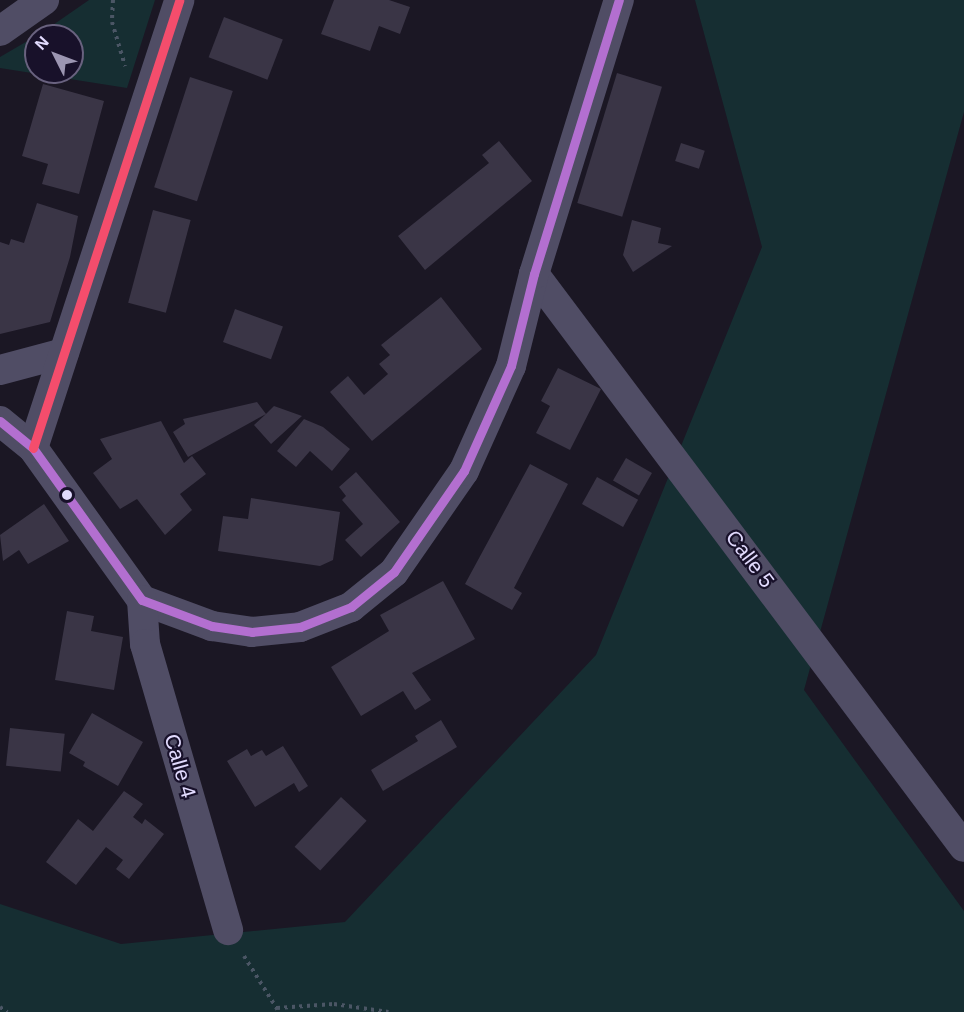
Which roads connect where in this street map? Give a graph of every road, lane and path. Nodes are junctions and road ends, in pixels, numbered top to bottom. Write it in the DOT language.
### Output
graph roads {
  1 [pos="44,0"];
  2 [pos="113,0"];
  3 [pos="179,0"];
  4 [pos="619,0"];
  5 [pos="0,31"];
  6 [pos="154,76"];
  7 [pos="534,274"];
  8 [pos="64,353"];
  9 [pos="0,370"];
  10 [pos="0,421"];
  11 [pos="33,448"];
  12 [pos="142,600"];
  13 [pos="964,847"];
  14 [pos="228,930"];
  15 [pos="0,1007"];
  16 [pos="278,1010"];
  17 [pos="7,1012"];
  18 [pos="388,1012"];
  1 -- 5 [label="street"];
  2 -- 6 [label="path"];
  3 -- 6 [label="street"];
  4 -- 7 [label="street"];
  6 -- 8 [label="street"];
  7 -- 12 [label="street"];
  7 -- 13 [label="street, Calle 5"];
  8 -- 9 [label="street"];
  8 -- 11 [label="street"];
  10 -- 11 [label="street"];
  11 -- 12 [label="street"];
  12 -- 14 [label="street, Calle 4"];
  14 -- 16 [label="path"];
  15 -- 17 [label="path"];
  16 -- 18 [label="path"];
}
